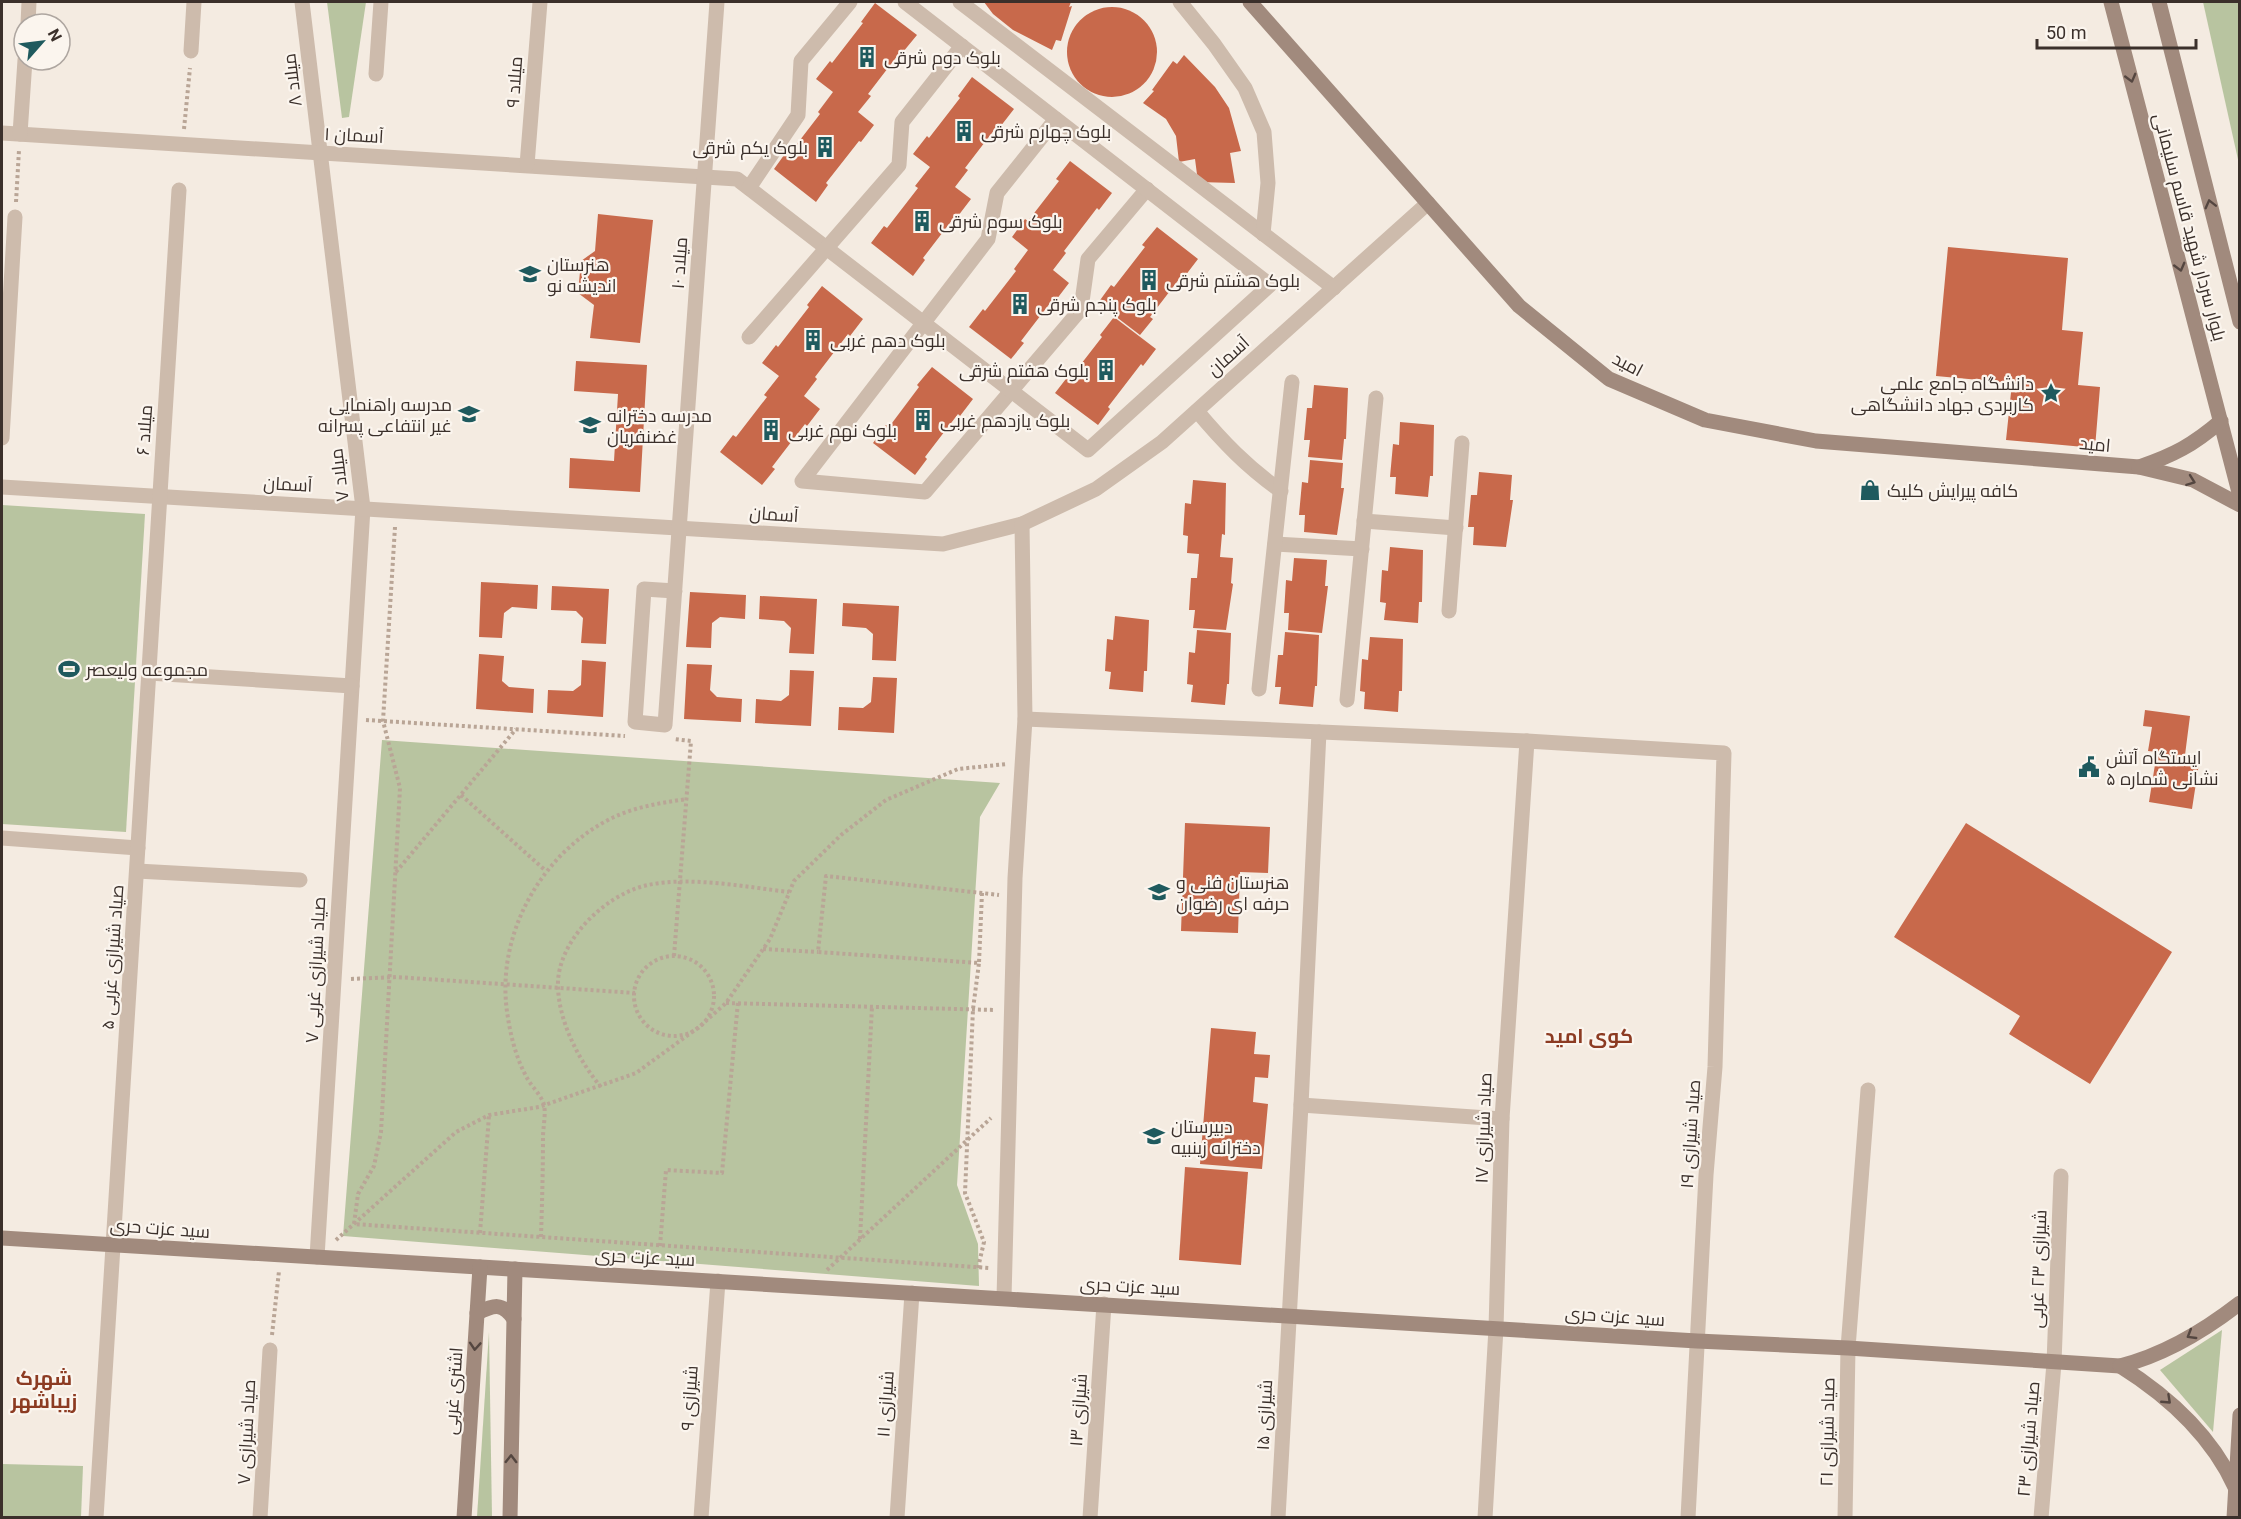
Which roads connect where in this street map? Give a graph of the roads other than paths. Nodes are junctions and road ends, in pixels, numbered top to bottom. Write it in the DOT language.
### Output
graph roads {
  1 [pos="194,2"];
  2 [pos="302,2"];
  3 [pos="381,2"];
  4 [pos="540,2"];
  5 [pos="717,2"];
  6 [pos="850,2"];
  7 [pos="905,2"];
  8 [pos="960,2"];
  9 [pos="1180,2"];
  10 [pos="1250,2"];
  11 [pos="2111,2"];
  12 [pos="2159,2"];
  13 [pos="962,46"];
  14 [pos="191,51"];
  15 [pos="24,72"];
  16 [pos="376,74"];
  17 [pos="1056,119"];
  18 [pos="2,133"];
  19 [pos="20,134"];
  20 [pos="320,153"];
  21 [pos="527,165"];
  22 [pos="704,177"];
  23 [pos="749,188"];
  24 [pos="1147,189"];
  25 [pos="179,190"];
  26 [pos="1428,203"];
  27 [pos="15,217"];
  28 [pos="1263,234"];
  29 [pos="827,249"];
  30 [pos="1334,288"];
  31 [pos="2240,322"];
  32 [pos="924,323"];
  33 [pos="749,337"];
  34 [pos="1292,382"];
  35 [pos="1011,391"];
  36 [pos="1376,399"];
  37 [pos="1197,411"];
  38 [pos="2221,421"];
  39 [pos="2,438"];
  40 [pos="1462,443"];
  41 [pos="2139,467"];
  42 [pos="2,487"];
  43 [pos="1281,491"];
  44 [pos="160,496"];
  45 [pos="2240,496"];
  46 [pos="2240,505"];
  47 [pos="363,508"];
  48 [pos="1364,521"];
  49 [pos="1022,524"];
  50 [pos="679,528"];
  51 [pos="1456,528"];
  52 [pos="1275,544"];
  53 [pos="1362,549"];
  54 [pos="675,591"];
  55 [pos="1449,611"];
  56 [pos="149,673"];
  57 [pos="352,686"];
  58 [pos="1259,689"];
  59 [pos="1347,700"];
  60 [pos="1025,719"];
  61 [pos="1319,732"];
  62 [pos="1527,741"];
  63 [pos="2,838"];
  64 [pos="138,848"];
  65 [pos="137,871"];
  66 [pos="300,880"];
  67 [pos="1868,1090"];
  68 [pos="1301,1105"];
  69 [pos="1502,1119"];
  70 [pos="2061,1176"];
  71 [pos="2,1238"];
  72 [pos="113,1244"];
  73 [pos="317,1257"];
  74 [pos="480,1267"];
  75 [pos="515,1269"];
  76 [pos="718,1281"];
  77 [pos="912,1293"];
  78 [pos="1004,1298"];
  79 [pos="2240,1303"];
  80 [pos="1104,1304"];
  81 [pos="477,1313"];
  82 [pos="1290,1315"];
  83 [pos="514,1319"];
  84 [pos="1496,1328"];
  85 [pos="1697,1341"];
  86 [pos="1848,1348"];
  87 [pos="270,1350"];
  88 [pos="2054,1363"];
  89 [pos="2120,1366"];
  90 [pos="2240,1415"];
  91 [pos="2235,1487"];
  92 [pos="96,1518"];
  93 [pos="260,1518"];
  94 [pos="464,1518"];
  95 [pos="510,1518"];
  96 [pos="701,1518"];
  97 [pos="897,1518"];
  98 [pos="1090,1518"];
  99 [pos="1278,1518"];
  100 [pos="1485,1518"];
  101 [pos="1688,1518"];
  102 [pos="1845,1518"];
  103 [pos="2041,1518"];
  104 [pos="2234,1518"];
  1 -- 14 [label="street"];
  2 -- 20 [label="street, میلاد ۸"];
  3 -- 16 [label="street"];
  4 -- 21 [label="street, میلاد ۹"];
  5 -- 22 [label="street, میلاد ۱۰"];
  6 -- 23 [label="street"];
  7 -- 13 [label="street"];
  8 -- 28 [label="street"];
  9 -- 28 [label="street"];
  10 -- 26 [label="street, امید"];
  11 -- 38 [label="street, بلوار سردار شهید قاسم سلیمانی, one-way"];
  31 -- 12 [label="street, بلوار سردار شهید قاسم سلیمانی, one-way"];
  13 -- 17 [label="street"];
  13 -- 29 [label="street"];
  15 -- 19 [label="street"];
  17 -- 24 [label="street"];
  17 -- 32 [label="street"];
  18 -- 19 [label="street, آسمان ۱"];
  19 -- 20 [label="street, آسمان ۱"];
  20 -- 21 [label="street, آسمان ۱"];
  20 -- 47 [label="street, میلاد ۷"];
  21 -- 22 [label="street, آسمان ۱"];
  22 -- 23 [label="street, آسمان ۱"];
  22 -- 50 [label="street, میلاد ۱۰"];
  23 -- 29 [label="street, آسمان ۱"];
  24 -- 35 [label="street"];
  24 -- 35 [label="street, آسمان ۱"];
  25 -- 44 [label="street, میلاد ۶"];
  26 -- 30 [label="street, آسمان"];
  26 -- 41 [label="street, امید"];
  27 -- 39 [label="street"];
  28 -- 30 [label="street"];
  29 -- 32 [label="street, آسمان ۱"];
  29 -- 33 [label="street"];
  30 -- 37 [label="street, آسمان"];
  32 -- 35 [label="street, آسمان ۱"];
  32 -- 35 [label="street"];
  34 -- 43 [label="street"];
  36 -- 48 [label="street"];
  37 -- 43 [label="street"];
  37 -- 49 [label="street, آسمان"];
  38 -- 41 [label="street"];
  38 -- 45 [label="street, بلوار سردار شهید قاسم سلیمانی"];
  40 -- 51 [label="street"];
  41 -- 46 [label="street, one-way"];
  42 -- 44 [label="street, آسمان"];
  43 -- 52 [label="street"];
  44 -- 47 [label="street, آسمان"];
  44 -- 56 [label="street, میلاد ۶"];
  47 -- 50 [label="street, آسمان"];
  47 -- 57 [label="street, میلاد ۷"];
  48 -- 51 [label="street"];
  48 -- 53 [label="street"];
  49 -- 50 [label="street, آسمان"];
  49 -- 60 [label="street"];
  50 -- 54 [label="street, میلاد ۱۰"];
  51 -- 55 [label="street"];
  52 -- 53 [label="street"];
  52 -- 58 [label="street"];
  53 -- 59 [label="street"];
  54 -- 54 [label="street, میلاد ۱۰"];
  56 -- 57 [label="street"];
  56 -- 64 [label="street, صیاد شیرازی غربی ۵"];
  57 -- 73 [label="street, صیاد شیرازی غربی ۷"];
  60 -- 61 [label="street"];
  60 -- 78 [label="street"];
  61 -- 62 [label="street"];
  61 -- 68 [label="street, شیرازی ۱۵"];
  62 -- 69 [label="street, صیاد شیرازی ۱۷"];
  62 -- 85 [label="street, صیاد شیرازی ۱۹"];
  63 -- 64 [label="street"];
  64 -- 65 [label="street, صیاد شیرازی غربی ۵"];
  65 -- 66 [label="street"];
  65 -- 72 [label="street, صیاد شیرازی غربی ۵"];
  67 -- 86 [label="street, صیاد شیرازی ۲۱"];
  68 -- 69 [label="street"];
  68 -- 82 [label="street, شیرازی ۱۵"];
  69 -- 84 [label="street, صیاد شیرازی ۱۷"];
  70 -- 88 [label="street, شیرازی ۲۳ غربی"];
  71 -- 72 [label="street, سید عزت حری"];
  72 -- 73 [label="street, سید عزت حری"];
  72 -- 92 [label="street, صیاد شیرازی غربی ۵"];
  73 -- 74 [label="street, سید عزت حری"];
  74 -- 75 [label="street, سید عزت حری"];
  74 -- 81 [label="street, اشتری غربی"];
  75 -- 76 [label="street, سید عزت حری"];
  75 -- 83 [label="street"];
  76 -- 77 [label="street, سید عزت حری"];
  76 -- 96 [label="street, شیرازی ۹"];
  77 -- 78 [label="street, سید عزت حری"];
  77 -- 97 [label="street, شیرازی ۱۱"];
  78 -- 80 [label="street, سید عزت حری"];
  79 -- 89 [label="street, سید عزت حری, one-way"];
  80 -- 82 [label="street, سید عزت حری"];
  80 -- 98 [label="street, شیرازی ۱۳"];
  81 -- 83 [label="street"];
  81 -- 94 [label="street, اشتری غربی, one-way"];
  82 -- 84 [label="street, سید عزت حری"];
  82 -- 99 [label="street, شیرازی ۱۵"];
  95 -- 83 [label="street, one-way"];
  84 -- 85 [label="street, سید عزت حری"];
  84 -- 100 [label="street, صیاد شیرازی ۱۷"];
  85 -- 86 [label="street, سید عزت حری"];
  85 -- 101 [label="street, صیاد شیرازی ۱۹"];
  86 -- 88 [label="street, سید عزت حری"];
  86 -- 102 [label="street, صیاد شیرازی ۲۱"];
  87 -- 93 [label="street, صیاد شیرازی ۷"];
  88 -- 89 [label="street, سید عزت حری"];
  88 -- 103 [label="street, صیاد شیرازی ۲۳"];
  89 -- 91 [label="street, one-way"];
  90 -- 91 [label="street"];
  91 -- 104 [label="street"];
}
